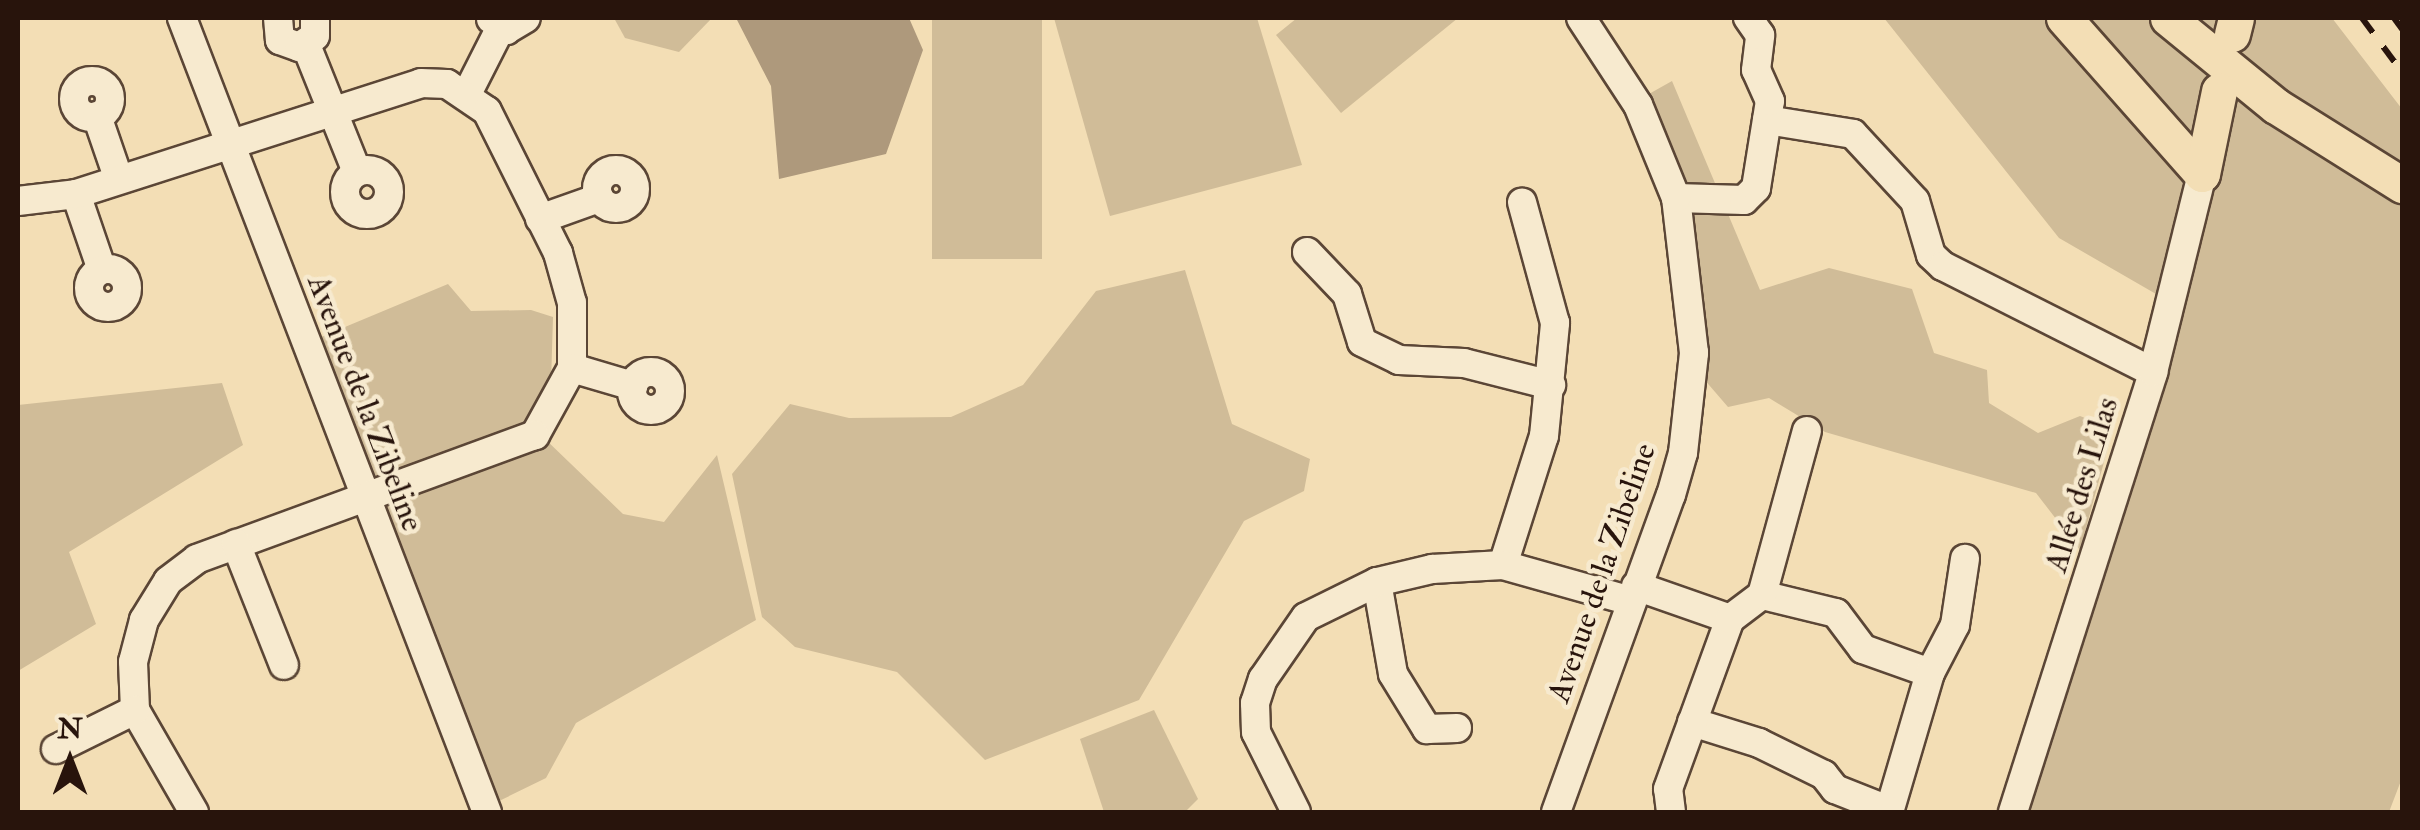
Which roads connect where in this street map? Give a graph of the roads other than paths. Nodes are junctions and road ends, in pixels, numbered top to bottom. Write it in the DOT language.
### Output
graph roads {
  1 [pos="182,18"];
  2 [pos="278,18"];
  3 [pos="316,18"];
  4 [pos="526,18"];
  5 [pos="1582,18"];
  6 [pos="1748,18"];
  7 [pos="2064,18"];
  8 [pos="2168,18"];
  9 [pos="495,23"];
  10 [pos="306,45"];
  11 [pos="468,92"];
  12 [pos="2219,92"];
  13 [pos="335,115"];
  14 [pos="97,116"];
  15 [pos="1767,120"];
  16 [pos="227,145"];
  17 [pos="357,172"];
  18 [pos="2202,174"];
  19 [pos="118,177"];
  20 [pos="2402,185"];
  21 [pos="526,188"];
  22 [pos="76,194"];
  23 [pos="599,198"];
  24 [pos="1676,198"];
  25 [pos="18,201"];
  26 [pos="1522,202"];
  27 [pos="540,219"];
  28 [pos="558,252"];
  29 [pos="1306,252"];
  30 [pos="102,270"];
  31 [pos="572,368"];
  32 [pos="2153,372"];
  33 [pos="1552,385"];
  34 [pos="633,386"];
  35 [pos="1807,430"];
  36 [pos="364,496"];
  37 [pos="236,544"];
  38 [pos="1966,559"];
  39 [pos="1503,565"];
  40 [pos="1377,582"];
  41 [pos="1634,594"];
  42 [pos="1762,595"];
  43 [pos="1730,619"];
  44 [pos="284,665"];
  45 [pos="1930,673"];
  46 [pos="135,710"];
  47 [pos="1692,722"];
  48 [pos="1457,728"];
  49 [pos="56,749"];
  50 [pos="1889,811"];
  51 [pos="194,812"];
  52 [pos="487,812"];
  53 [pos="1296,812"];
  54 [pos="1556,812"];
  55 [pos="1670,812"];
  56 [pos="2013,812"];
  1 -- 16 [label="street, Avenue de la Zibeline"];
  2 -- 10 [label="street"];
  3 -- 10 [label="street"];
  4 -- 9 [label="street"];
  5 -- 24 [label="street, Avenue de la Zibeline"];
  6 -- 15 [label="street"];
  7 -- 18 [label="main road"];
  8 -- 20 [label="main road"];
  9 -- 11 [label="street"];
  10 -- 13 [label="street"];
  11 -- 13 [label="street"];
  11 -- 21 [label="street"];
  12 -- 18 [label="main road"];
  13 -- 16 [label="street"];
  13 -- 17 [label="street"];
  14 -- 19 [label="street"];
  15 -- 24 [label="street"];
  15 -- 32 [label="street"];
  16 -- 19 [label="street"];
  16 -- 36 [label="street, Avenue de la Zibeline"];
  18 -- 32 [label="street, Allée des Lilas"];
  19 -- 22 [label="street"];
  21 -- 27 [label="street"];
  21 -- 28 [label="street"];
  22 -- 25 [label="street"];
  22 -- 30 [label="street"];
  23 -- 27 [label="street"];
  24 -- 41 [label="street, Avenue de la Zibeline"];
  26 -- 33 [label="street"];
  27 -- 28 [label="street"];
  28 -- 31 [label="street"];
  29 -- 33 [label="street"];
  31 -- 34 [label="street"];
  31 -- 36 [label="street"];
  32 -- 56 [label="street, Allée des Lilas"];
  33 -- 39 [label="street"];
  35 -- 42 [label="street"];
  36 -- 37 [label="street"];
  36 -- 52 [label="street, Avenue de la Zibeline"];
  37 -- 44 [label="street"];
  37 -- 46 [label="street"];
  38 -- 45 [label="street"];
  39 -- 40 [label="street"];
  39 -- 41 [label="street"];
  40 -- 48 [label="street"];
  40 -- 53 [label="street"];
  41 -- 43 [label="street"];
  41 -- 54 [label="street, Avenue de la Zibeline"];
  42 -- 43 [label="street"];
  42 -- 45 [label="street"];
  43 -- 47 [label="street"];
  45 -- 50 [label="street"];
  46 -- 49 [label="street"];
  46 -- 51 [label="street"];
  47 -- 50 [label="street"];
  47 -- 55 [label="street"];
}
